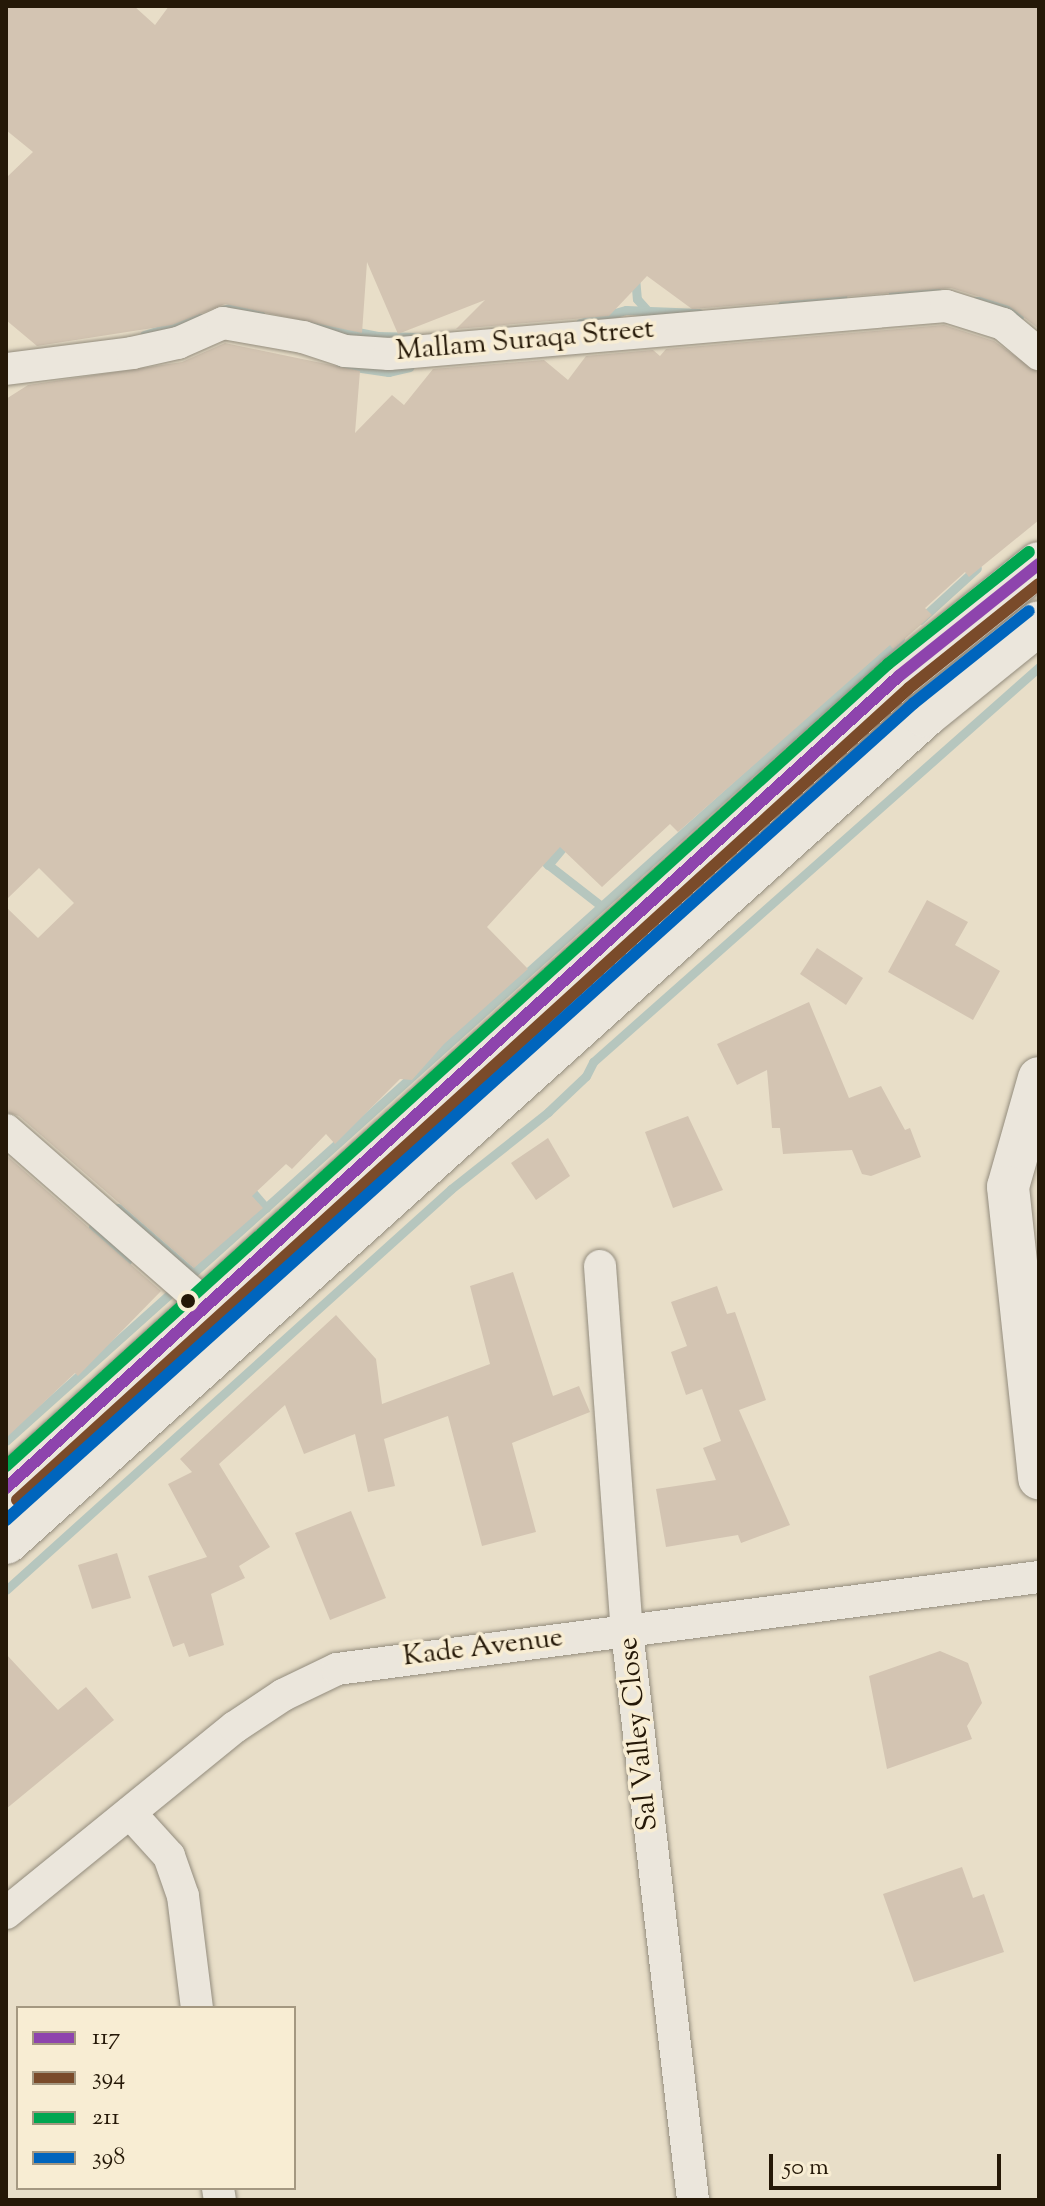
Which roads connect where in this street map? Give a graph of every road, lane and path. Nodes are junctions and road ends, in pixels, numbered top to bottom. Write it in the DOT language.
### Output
graph roads {
  1 [pos="1039,354"];
  2 [pos="6,369"];
  3 [pos="1039,564"];
  4 [pos="1039,623"];
  5 [pos="1039,1078"];
  6 [pos="6,1130"];
  7 [pos="600,1266"];
  8 [pos="208,1307"];
  9 [pos="1039,1478"];
  10 [pos="6,1488"];
  11 [pos="6,1542"];
  12 [pos="1039,1577"];
  13 [pos="627,1631"];
  14 [pos="130,1813"];
  15 [pos="6,1913"];
  16 [pos="197,2006"];
  17 [pos="693,2200"];
  1 -- 2 [label="street, Mallam Suraqa Street"];
  3 -- 8 [label="main road"];
  4 -- 11 [label="main road"];
  5 -- 9 [label="street"];
  6 -- 8 [label="street"];
  7 -- 13 [label="street, Sal Valley Close"];
  8 -- 10 [label="main road"];
  12 -- 13 [label="street, Kade Avenue"];
  13 -- 14 [label="street, Kade Avenue"];
  13 -- 17 [label="street, Sal Valley Close"];
  14 -- 15 [label="street, Kade Avenue"];
  14 -- 16 [label="street"];
}
